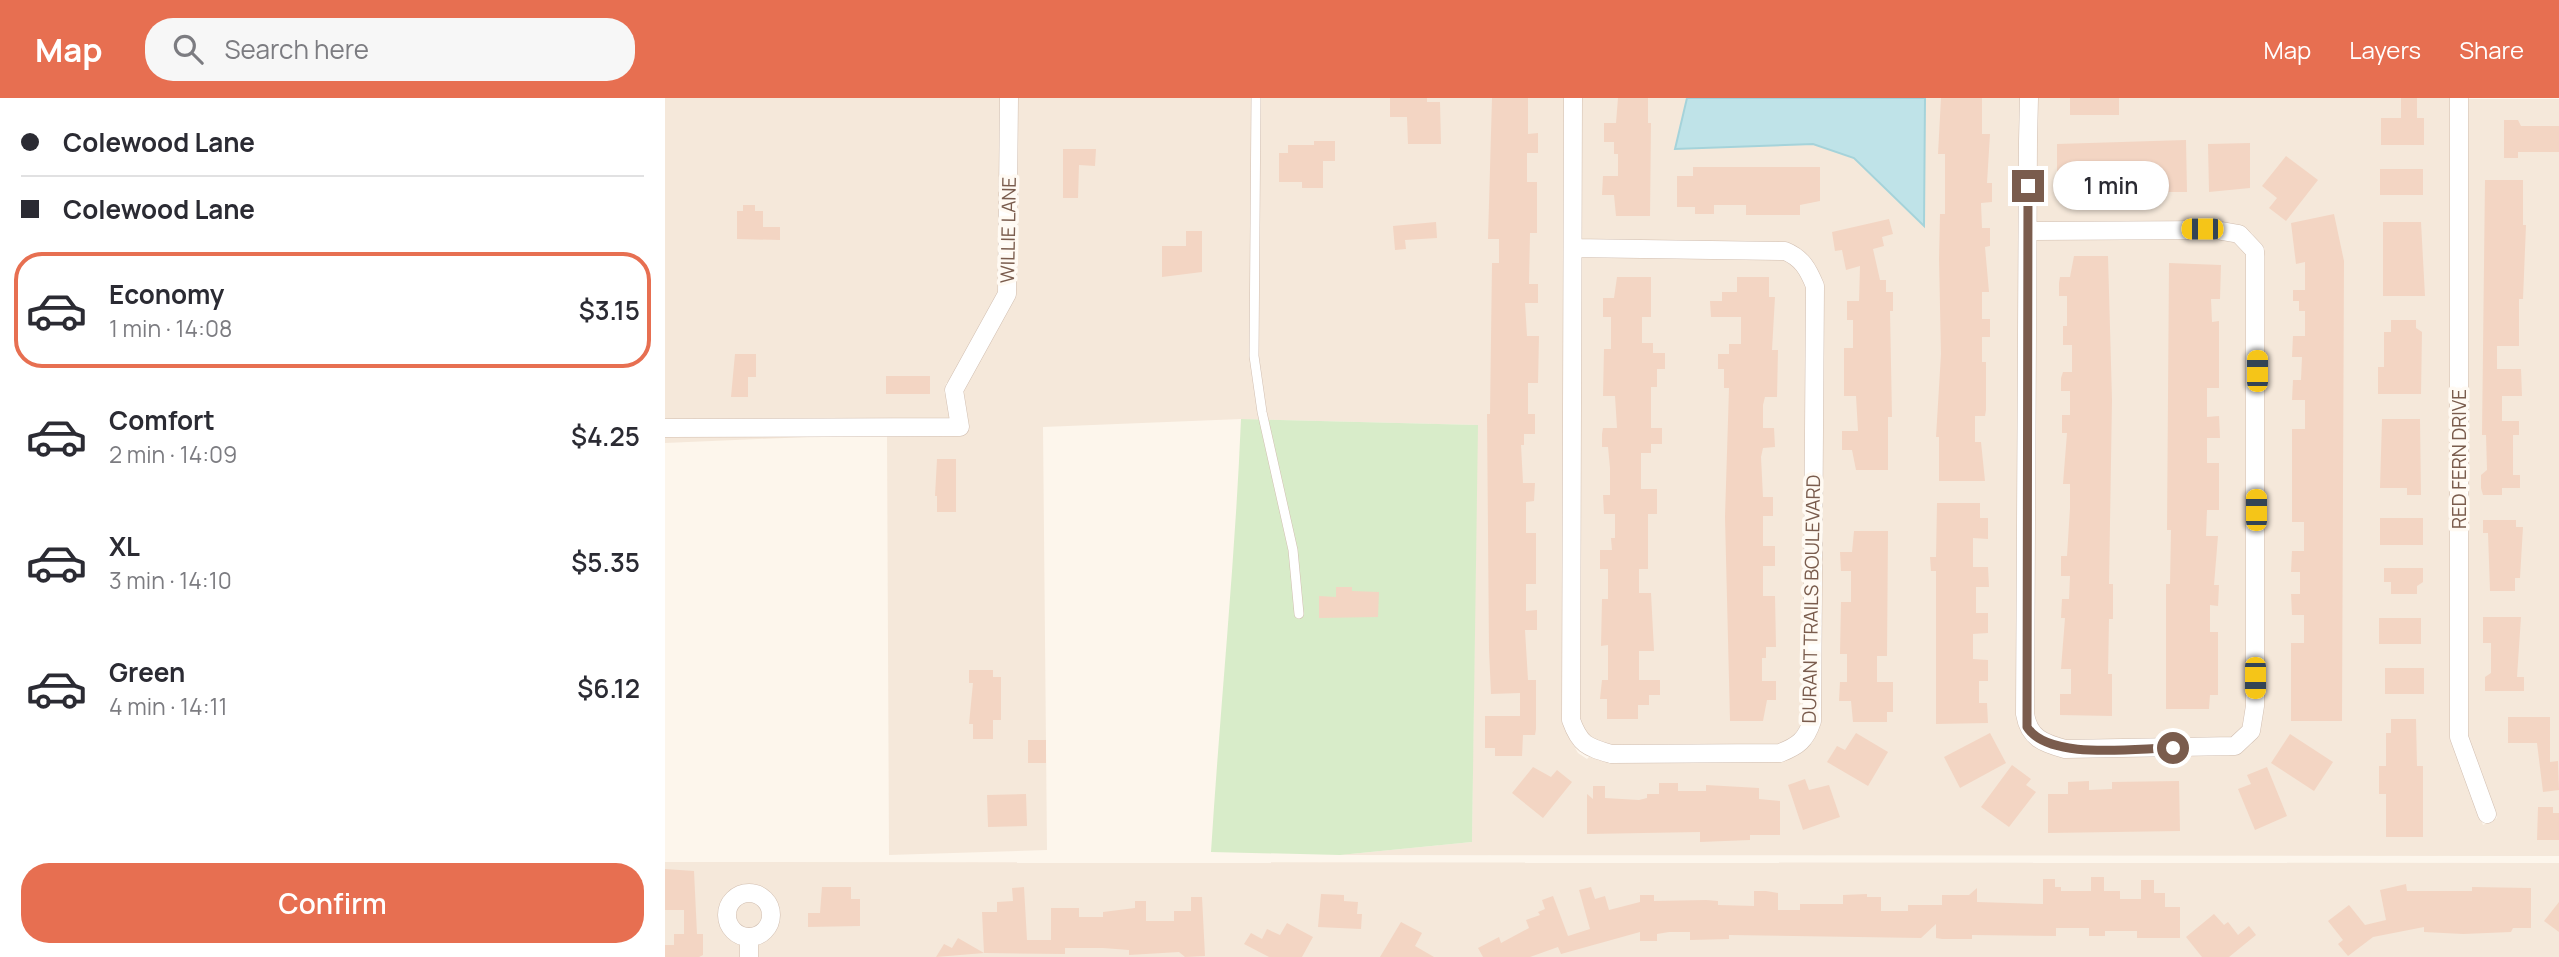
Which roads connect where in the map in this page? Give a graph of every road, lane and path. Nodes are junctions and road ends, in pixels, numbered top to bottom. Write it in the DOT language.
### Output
graph roads {
  1 [pos="1009,98"];
  2 [pos="1256,98"];
  3 [pos="1573,98"];
  4 [pos="2029,98"];
  5 [pos="2459,98"];
  6 [pos="2028,231"];
  7 [pos="1573,248"];
  8 [pos="665,428"];
  9 [pos="1299,614"];
  10 [pos="2487,814"];
  11 [pos="749,937"];
  12 [pos="749,957"];
  1 -- 8 [label="street, WILLIE LANE"];
  2 -- 9 [label="lane"];
  3 -- 7 [label="street, DURANT TRAILS BOULEVARD"];
  4 -- 6 [label="street"];
  5 -- 10 [label="street, RED FERN DRIVE"];
  6 -- 6 [label="street"];
  7 -- 7 [label="street, DURANT TRAILS BOULEVARD"];
  11 -- 12 [label="street"];
}
